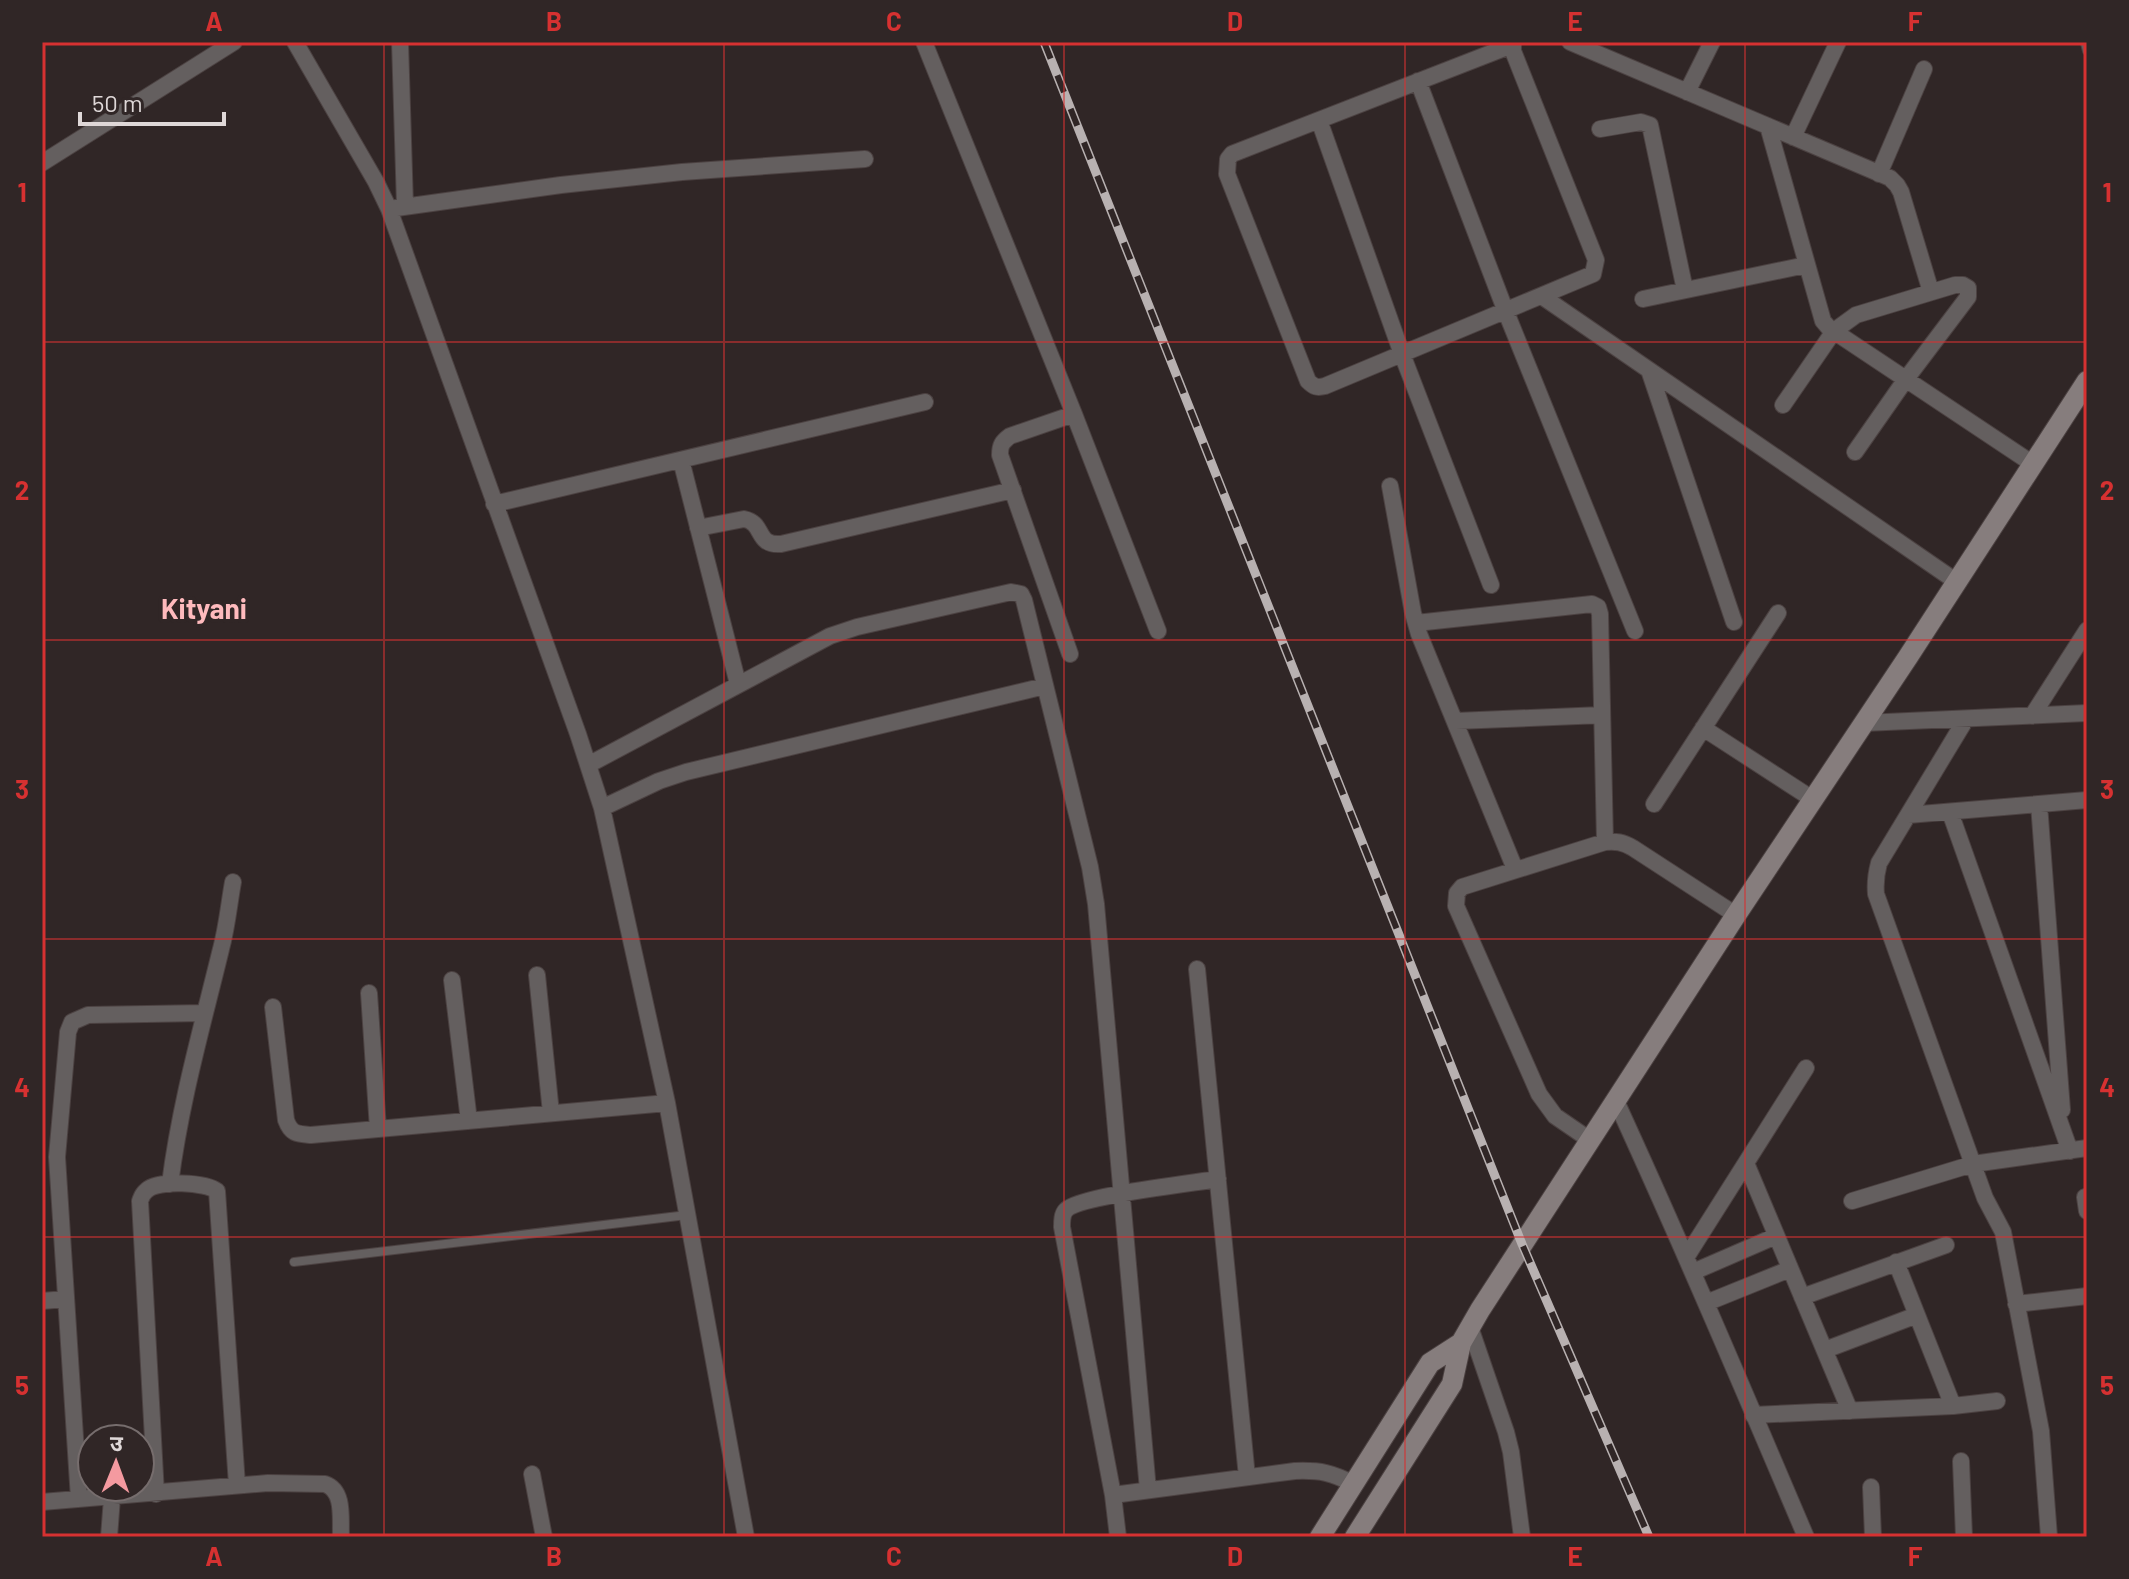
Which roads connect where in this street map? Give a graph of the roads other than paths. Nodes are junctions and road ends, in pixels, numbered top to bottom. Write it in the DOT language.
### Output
graph roads {
  1 [pos="234,42"];
  2 [pos="295,42"];
  3 [pos="400,42"];
  4 [pos="924,42"];
  5 [pos="1712,42"];
  6 [pos="1838,42"];
  7 [pos="1513,43"];
  8 [pos="2085,43"];
  9 [pos="1579,44"];
  10 [pos="2087,51"];
  11 [pos="1924,69"];
  12 [pos="1418,81"];
  13 [pos="1687,92"];
  14 [pos="1319,120"];
  15 [pos="1768,126"];
  16 [pos="1600,129"];
  17 [pos="1793,137"];
  18 [pos="865,159"];
  19 [pos="42,163"];
  20 [pos="1879,174"];
  21 [pos="397,208"];
  22 [pos="1806,265"];
  23 [pos="1685,290"];
  24 [pos="1931,292"];
  25 [pos="1543,297"];
  26 [pos="1643,299"];
  27 [pos="1506,312"];
  28 [pos="1834,331"];
  29 [pos="1402,354"];
  30 [pos="1649,370"];
  31 [pos="1906,379"];
  32 [pos="2087,381"];
  33 [pos="925,402"];
  34 [pos="1783,405"];
  35 [pos="1074,414"];
  36 [pos="1855,452"];
  37 [pos="681,460"];
  38 [pos="2033,464"];
  39 [pos="1390,486"];
  40 [pos="1013,490"];
  41 [pos="494,504"];
  42 [pos="698,528"];
  43 [pos="1957,582"];
  44 [pos="1491,585"];
  45 [pos="1778,613"];
  46 [pos="1734,622"];
  47 [pos="1416,623"];
  48 [pos="2087,630"];
  49 [pos="1158,631"];
  50 [pos="1635,631"];
  51 [pos="1070,654"];
  52 [pos="738,684"];
  53 [pos="1045,686"];
  54 [pos="2087,713"];
  55 [pos="1602,715"];
  56 [pos="2032,716"];
  57 [pos="1966,719"];
  58 [pos="1456,721"];
  59 [pos="1864,723"];
  60 [pos="1703,728"];
  61 [pos="588,765"];
  62 [pos="1814,800"];
  63 [pos="2087,800"];
  64 [pos="1654,804"];
  65 [pos="2039,804"];
  66 [pos="602,808"];
  67 [pos="1950,812"];
  68 [pos="1908,815"];
  69 [pos="1605,842"];
  70 [pos="1515,869"];
  71 [pos="233,882"];
  72 [pos="1736,915"];
  73 [pos="1197,969"];
  74 [pos="537,975"];
  75 [pos="452,980"];
  76 [pos="369,993"];
  77 [pos="273,1007"];
  78 [pos="204,1013"];
  79 [pos="1806,1068"];
  80 [pos="1616,1101"];
  81 [pos="667,1103"];
  82 [pos="551,1113"];
  83 [pos="469,1121"];
  84 [pos="378,1129"];
  85 [pos="2064,1133"];
  86 [pos="1590,1140"];
  87 [pos="2078,1150"];
  88 [pos="1746,1163"];
  89 [pos="1973,1164"];
  90 [pos="1218,1179"];
  91 [pos="170,1184"];
  92 [pos="1121,1194"];
  93 [pos="1852,1201"];
  94 [pos="687,1215"];
  95 [pos="1776,1236"];
  96 [pos="1946,1245"];
  97 [pos="294,1262"];
  98 [pos="1896,1262"];
  99 [pos="1690,1264"];
  100 [pos="1790,1269"];
  101 [pos="2087,1296"];
  102 [pos="1802,1297"];
  103 [pos="66,1299"];
  104 [pos="42,1301"];
  105 [pos="1706,1303"];
  106 [pos="2016,1304"];
  107 [pos="1917,1315"];
  108 [pos="1466,1335"];
  109 [pos="1825,1350"];
  110 [pos="1997,1401"];
  111 [pos="1953,1406"];
  112 [pos="1850,1411"];
  113 [pos="1753,1415"];
  114 [pos="152,1423"];
  115 [pos="76,1453"];
  116 [pos="1961,1461"];
  117 [pos="532,1474"];
  118 [pos="1247,1477"];
  119 [pos="1354,1484"];
  120 [pos="237,1485"];
  121 [pos="1871,1487"];
  122 [pos="1148,1490"];
  123 [pos="156,1494"];
  124 [pos="1113,1495"];
  125 [pos="76,1499"];
  126 [pos="42,1502"];
  127 [pos="112,1503"];
  128 [pos="109,1537"];
  129 [pos="341,1537"];
  130 [pos="544,1537"];
  131 [pos="746,1537"];
  132 [pos="1118,1537"];
  133 [pos="1320,1537"];
  134 [pos="1355,1537"];
  135 [pos="1522,1537"];
  136 [pos="1806,1537"];
  137 [pos="1873,1537"];
  138 [pos="1964,1537"];
  139 [pos="2049,1537"];
  1 -- 19 [label="street"];
  2 -- 21 [label="street"];
  3 -- 21 [label="street"];
  4 -- 35 [label="street"];
  5 -- 13 [label="street"];
  6 -- 17 [label="street"];
  7 -- 12 [label="street"];
  7 -- 25 [label="street"];
  8 -- 10 [label="lane"];
  9 -- 13 [label="street"];
  11 -- 20 [label="street"];
  12 -- 14 [label="street"];
  12 -- 27 [label="street"];
  13 -- 15 [label="street"];
  14 -- 29 [label="street"];
  14 -- 29 [label="street"];
  15 -- 17 [label="street"];
  15 -- 22 [label="street"];
  16 -- 23 [label="street"];
  17 -- 20 [label="street"];
  18 -- 21 [label="street"];
  20 -- 24 [label="street"];
  21 -- 41 [label="street"];
  22 -- 23 [label="street"];
  22 -- 28 [label="street"];
  23 -- 26 [label="street"];
  24 -- 28 [label="street"];
  24 -- 31 [label="street"];
  25 -- 27 [label="street"];
  25 -- 30 [label="street"];
  27 -- 29 [label="street"];
  27 -- 50 [label="street"];
  28 -- 31 [label="street"];
  28 -- 34 [label="street"];
  29 -- 44 [label="street"];
  30 -- 43 [label="street"];
  30 -- 46 [label="street"];
  31 -- 36 [label="street"];
  31 -- 38 [label="street"];
  32 -- 38 [label="main road"];
  33 -- 37 [label="street"];
  35 -- 40 [label="street"];
  35 -- 49 [label="street"];
  37 -- 41 [label="street"];
  37 -- 42 [label="street"];
  38 -- 43 [label="main road"];
  39 -- 47 [label="street"];
  40 -- 42 [label="street"];
  40 -- 51 [label="street"];
  41 -- 61 [label="street"];
  42 -- 52 [label="street"];
  43 -- 59 [label="main road"];
  45 -- 60 [label="street"];
  47 -- 55 [label="street"];
  47 -- 58 [label="street"];
  48 -- 56 [label="street"];
  52 -- 53 [label="street"];
  52 -- 61 [label="street"];
  53 -- 66 [label="street"];
  53 -- 92 [label="street"];
  54 -- 56 [label="street"];
  55 -- 58 [label="street"];
  55 -- 69 [label="street"];
  56 -- 57 [label="street"];
  57 -- 59 [label="street"];
  57 -- 68 [label="street"];
  58 -- 70 [label="street"];
  59 -- 62 [label="main road"];
  60 -- 62 [label="street"];
  60 -- 64 [label="street"];
  61 -- 66 [label="street"];
  62 -- 72 [label="main road"];
  63 -- 65 [label="street"];
  65 -- 67 [label="street"];
  65 -- 85 [label="street"];
  66 -- 81 [label="street"];
  67 -- 68 [label="street"];
  67 -- 85 [label="street"];
  68 -- 89 [label="street"];
  69 -- 70 [label="street"];
  69 -- 72 [label="street"];
  70 -- 86 [label="street"];
  71 -- 78 [label="street"];
  72 -- 80 [label="main road"];
  73 -- 90 [label="street"];
  74 -- 82 [label="street"];
  75 -- 83 [label="street"];
  76 -- 84 [label="street"];
  77 -- 84 [label="street"];
  78 -- 91 [label="street"];
  78 -- 103 [label="street"];
  79 -- 88 [label="street"];
  80 -- 86 [label="main road"];
  80 -- 99 [label="street"];
  81 -- 82 [label="street"];
  81 -- 94 [label="street"];
  82 -- 83 [label="street"];
  83 -- 84 [label="street"];
  85 -- 87 [label="street"];
  86 -- 108 [label="main road"];
  87 -- 89 [label="street"];
  88 -- 95 [label="street"];
  88 -- 99 [label="street"];
  89 -- 93 [label="street"];
  89 -- 106 [label="street"];
  90 -- 92 [label="street"];
  90 -- 118 [label="street"];
  91 -- 114 [label="street"];
  91 -- 120 [label="street"];
  92 -- 122 [label="street"];
  92 -- 124 [label="street"];
  94 -- 97 [label="lane"];
  94 -- 131 [label="street"];
  95 -- 99 [label="street"];
  95 -- 100 [label="street"];
  96 -- 98 [label="street"];
  98 -- 102 [label="street"];
  98 -- 107 [label="street"];
  99 -- 105 [label="street"];
  100 -- 102 [label="street"];
  100 -- 105 [label="street"];
  101 -- 106 [label="street"];
  102 -- 109 [label="street"];
  103 -- 104 [label="street"];
  103 -- 115 [label="street"];
  105 -- 113 [label="street"];
  106 -- 139 [label="street"];
  107 -- 109 [label="street"];
  107 -- 111 [label="street"];
  108 -- 119 [label="main road"];
  108 -- 134 [label="main road"];
  108 -- 135 [label="street"];
  109 -- 112 [label="street"];
  110 -- 111 [label="street"];
  111 -- 112 [label="street"];
  112 -- 113 [label="street"];
  113 -- 136 [label="street"];
  116 -- 138 [label="street"];
  117 -- 130 [label="street"];
  118 -- 119 [label="street"];
  118 -- 122 [label="street"];
  119 -- 133 [label="main road"];
  120 -- 123 [label="street"];
  120 -- 129 [label="street"];
  121 -- 137 [label="street"];
  122 -- 124 [label="street"];
  124 -- 132 [label="street"];
  125 -- 126 [label="street"];
  127 -- 128 [label="street"];
}
